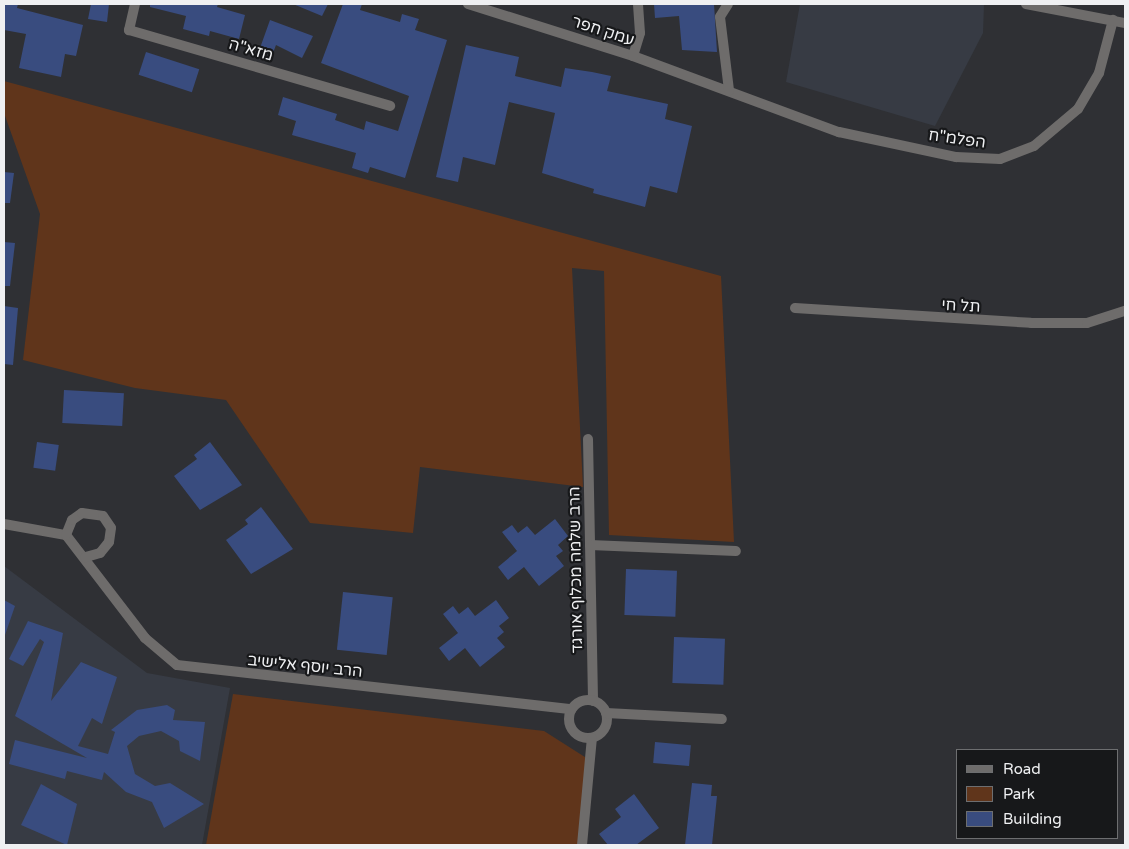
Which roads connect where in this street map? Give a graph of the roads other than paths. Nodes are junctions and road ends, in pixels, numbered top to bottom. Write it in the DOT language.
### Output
graph roads {
  1 [pos="135,4"];
  2 [pos="468,4"];
  3 [pos="638,4"];
  4 [pos="728,4"];
  5 [pos="1026,4"];
  6 [pos="1113,20"];
  7 [pos="1125,23"];
  8 [pos="633,56"];
  9 [pos="729,90"];
  10 [pos="390,106"];
  11 [pos="795,308"];
  12 [pos="1125,312"];
  13 [pos="588,439"];
  14 [pos="4,524"];
  15 [pos="66,534"];
  16 [pos="590,545"];
  17 [pos="736,551"];
  18 [pos="86,557"];
  19 [pos="593,701"];
  20 [pos="572,709"];
  21 [pos="606,713"];
  22 [pos="722,719"];
  23 [pos="592,738"];
  24 [pos="582,845"];
  1 -- 10 [label="street, מזא\"ה"];
  2 -- 8 [label="street, עמק חפר"];
  3 -- 8 [label="street"];
  4 -- 9 [label="street"];
  5 -- 6 [label="street"];
  6 -- 7 [label="street"];
  6 -- 9 [label="street, הפלמ\"ח"];
  8 -- 9 [label="street, עמק חפר"];
  11 -- 12 [label="street, תל חי"];
  13 -- 16 [label="street, הרב שלמה מכלוף אורגד"];
  14 -- 15 [label="street"];
  15 -- 18 [label="street"];
  15 -- 18 [label="street"];
  16 -- 17 [label="street"];
  16 -- 19 [label="street, הרב שלמה מכלוף אורגד"];
  18 -- 20 [label="street, הרב יוסף אלישיב"];
  19 -- 20 [label="street"];
  19 -- 21 [label="street"];
  20 -- 23 [label="street"];
  21 -- 22 [label="street"];
  21 -- 23 [label="street"];
  23 -- 24 [label="street"];
}
